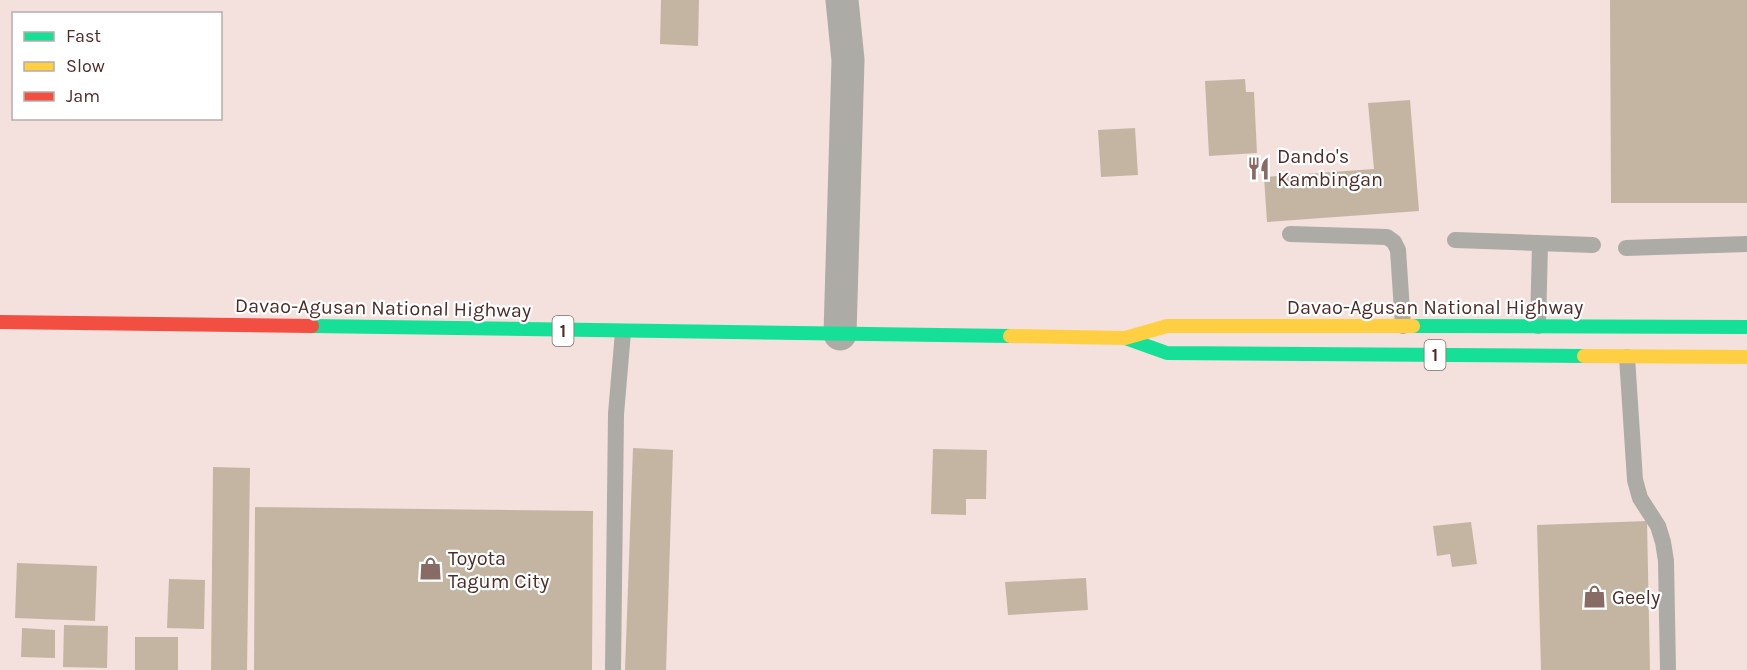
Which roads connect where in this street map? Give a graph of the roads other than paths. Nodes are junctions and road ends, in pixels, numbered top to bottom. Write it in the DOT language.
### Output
graph roads {
  1 [pos="842,0"];
  2 [pos="1290,234"];
  3 [pos="1455,240"];
  4 [pos="1540,244"];
  5 [pos="1747,244"];
  6 [pos="1593,245"];
  7 [pos="1626,248"];
  8 [pos="0,322"];
  9 [pos="1403,326"];
  10 [pos="1538,326"];
  11 [pos="1747,327"];
  12 [pos="623,332"];
  13 [pos="840,334"];
  14 [pos="1125,338"];
  15 [pos="1726,342"];
  16 [pos="1627,357"];
  17 [pos="1747,357"];
  18 [pos="613,670"];
  19 [pos="1668,670"];
  1 -- 13 [label="street"];
  2 -- 9 [label="lane"];
  3 -- 4 [label="lane"];
  4 -- 6 [label="lane"];
  4 -- 10 [label="lane"];
  5 -- 7 [label="lane"];
  8 -- 12 [label="highway, Davao-Agusan National Highway / 1"];
  9 -- 10 [label="highway, Davao-Agusan National Highway / 1"];
  9 -- 14 [label="highway, Davao-Agusan National Highway / 1"];
  10 -- 15 [label="highway, Davao-Agusan National Highway / 1"];
  11 -- 15 [label="highway, Davao-Agusan National Highway / 1"];
  12 -- 13 [label="highway, Davao-Agusan National Highway / 1"];
  12 -- 18 [label="lane"];
  13 -- 14 [label="highway, Davao-Agusan National Highway / 1"];
  14 -- 16 [label="highway, Davao-Agusan National Highway / 1"];
  15 -- 16 [label="highway, Davao-Agusan National Highway / 1"];
  15 -- 17 [label="highway, Davao-Agusan National Highway / 1"];
  16 -- 19 [label="lane"];
}
